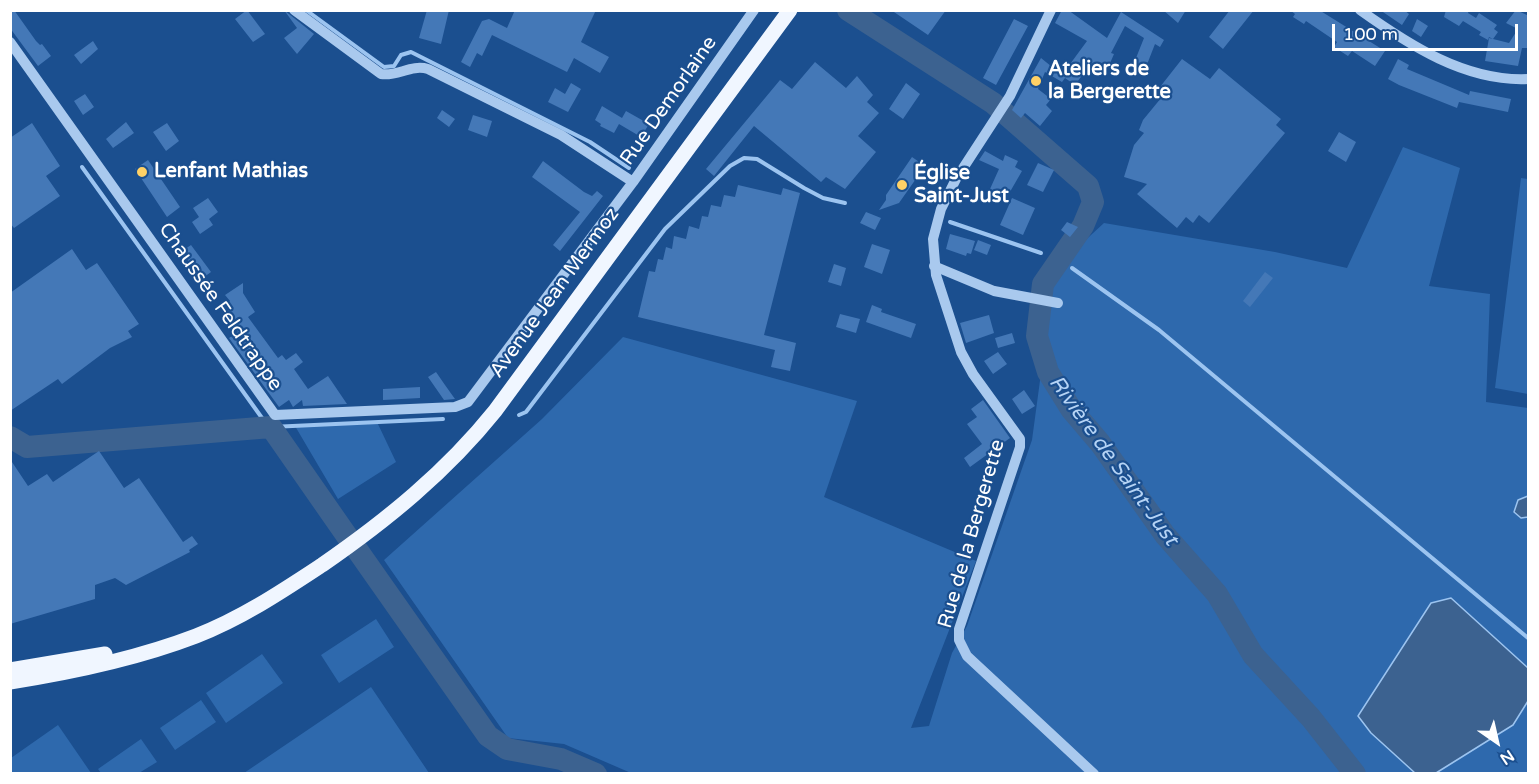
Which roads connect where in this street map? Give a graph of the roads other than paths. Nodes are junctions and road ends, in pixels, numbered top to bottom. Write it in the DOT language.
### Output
graph roads {
  1 [pos="294,10"];
  2 [pos="754,10"];
  3 [pos="790,10"];
  4 [pos="1050,10"];
  5 [pos="1360,10"];
  6 [pos="10,42"];
  7 [pos="1528,79"];
  8 [pos="633,182"];
  9 [pos="934,266"];
  10 [pos="1052,302"];
  11 [pos="320,566"];
  12 [pos="10,670"];
  13 [pos="10,682"];
  14 [pos="1094,774"];
  1 -- 8 [label="street"];
  2 -- 8 [label="street, Rue Demorlaine"];
  3 -- 11 [label="main road, Avenue Jean Mermoz"];
  4 -- 9 [label="street, Rue de la Bergerette"];
  5 -- 7 [label="street"];
  6 -- 8 [label="street, Chaussée Feldtrappe"];
  9 -- 10 [label="street"];
  9 -- 14 [label="street, Rue de la Bergerette"];
  11 -- 12 [label="main road, Avenue Jean Mermoz"];
  11 -- 13 [label="main road, Avenue Jean Mermoz"];
}
